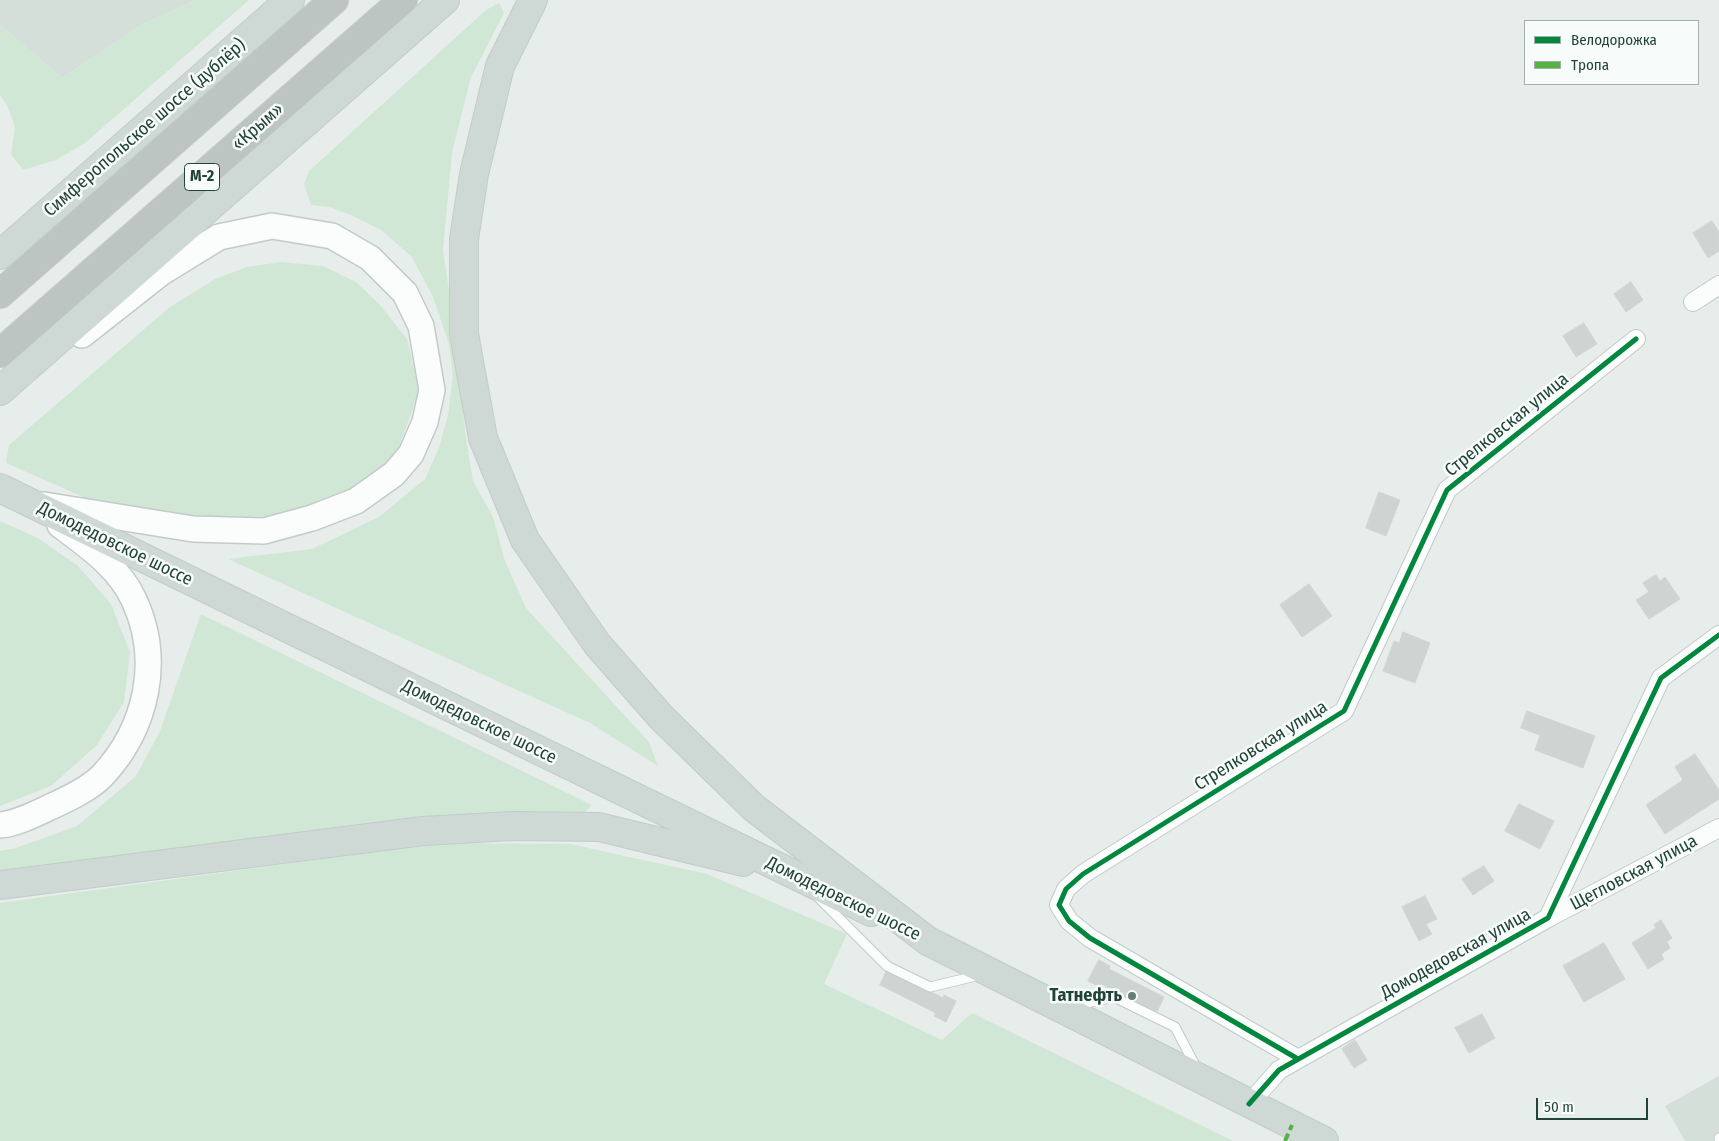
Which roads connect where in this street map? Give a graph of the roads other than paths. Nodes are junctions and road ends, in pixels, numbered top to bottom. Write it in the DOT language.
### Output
graph roads {
  1 [pos="290,0"];
  2 [pos="334,0"];
  3 [pos="403,0"];
  4 [pos="445,0"];
  5 [pos="533,0"];
  6 [pos="0,255"];
  7 [pos="1719,285"];
  8 [pos="0,294"];
  9 [pos="1693,302"];
  10 [pos="1636,339"];
  11 [pos="0,354"];
  12 [pos="0,391"];
  13 [pos="0,396"];
  14 [pos="0,488"];
  15 [pos="30,503"];
  16 [pos="1719,635"];
  17 [pos="0,825"];
  18 [pos="1719,828"];
  19 [pos="797,876"];
  20 [pos="0,884"];
  21 [pos="1548,918"];
  22 [pos="928,941"];
  23 [pos="990,972"];
  24 [pos="1298,1059"];
  25 [pos="1249,1104"];
  26 [pos="1324,1141"];
  1 -- 6 [label="main road, Симферопольское шоссе (дублёр)"];
  2 -- 8 [label="highway, М-2"];
  3 -- 11 [label="highway, «Крым» / М-2"];
  4 -- 12 [label="main road"];
  5 -- 22 [label="main road"];
  7 -- 9 [label="street"];
  10 -- 24 [label="street, Стрелковская улица"];
  13 -- 15 [label="main road"];
  14 -- 15 [label="main road, Домодедовское шоссе"];
  15 -- 17 [label="main road"];
  15 -- 19 [label="main road, Домодедовское шоссе"];
  16 -- 21 [label="street, Домодедовская улица"];
  18 -- 21 [label="street, Щегловская улица"];
  19 -- 20 [label="main road"];
  19 -- 22 [label="main road, Домодедовское шоссе"];
  19 -- 23 [label="lane"];
  21 -- 24 [label="street, Домодедовская улица"];
  22 -- 23 [label="main road"];
  23 -- 25 [label="main road"];
  24 -- 25 [label="street, Домодедовская улица"];
  25 -- 26 [label="main road"];
}
